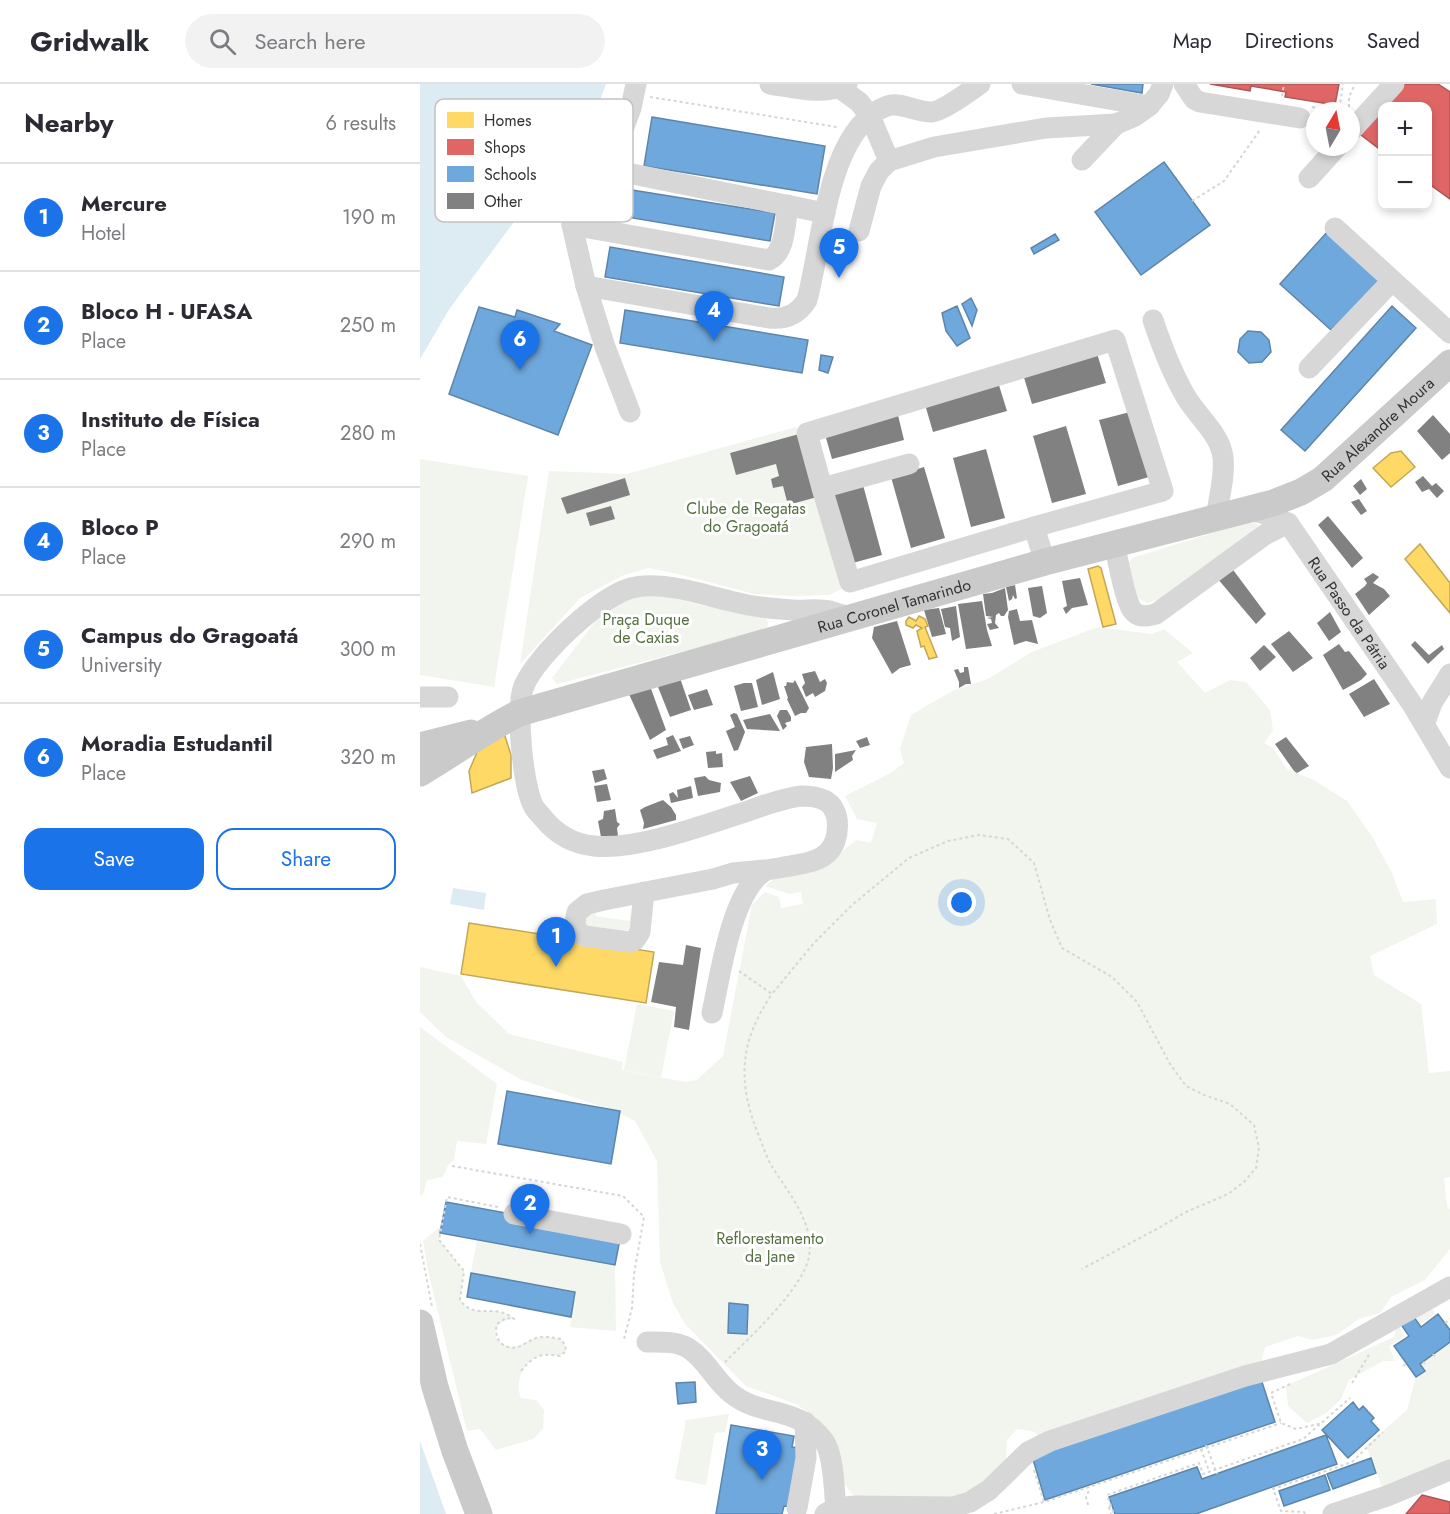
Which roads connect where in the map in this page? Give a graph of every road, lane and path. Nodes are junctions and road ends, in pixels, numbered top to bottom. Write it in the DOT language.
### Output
graph roads {
  1 [pos="770,84"];
  2 [pos="980,84"];
  3 [pos="1022,84"];
  4 [pos="1163,84"];
  5 [pos="1184,84"];
  6 [pos="1284,84"];
  7 [pos="1355,84"];
  8 [pos="1394,84"];
  9 [pos="840,85"];
  10 [pos="636,89"];
  11 [pos="1281,102"];
  12 [pos="1350,102"];
  13 [pos="1149,106"];
  14 [pos="1300,118"];
  15 [pos="1360,121"];
  16 [pos="863,123"];
  17 [pos="1116,124"];
  18 [pos="1264,124"];
  19 [pos="1329,156"];
  20 [pos="1082,160"];
  21 [pos="889,161"];
  22 [pos="633,174"];
  23 [pos="1309,178"];
  24 [pos="1192,201"];
  25 [pos="788,205"];
  26 [pos="825,213"];
  27 [pos="572,222"];
  28 [pos="572,225"];
  29 [pos="1335,228"];
  30 [pos="859,231"];
  31 [pos="1392,281"];
  32 [pos="586,286"];
  33 [pos="1153,320"];
  34 [pos="1450,333"];
  35 [pos="1449,367"];
  36 [pos="1309,368"];
  37 [pos="630,412"];
  38 [pos="909,464"];
  39 [pos="822,488"];
  40 [pos="1301,492"];
  41 [pos="1245,510"];
  42 [pos="1216,518"];
  43 [pos="1288,523"];
  44 [pos="1034,527"];
  45 [pos="1114,544"];
  46 [pos="1045,562"];
  47 [pos="851,618"];
  48 [pos="1450,674"];
  49 [pos="420,697"];
  50 [pos="448,698"];
  51 [pos="1423,710"];
  52 [pos="519,713"];
  53 [pos="489,728"];
  54 [pos="420,746"];
  55 [pos="1450,768"];
  56 [pos="420,773"];
  57 [pos="764,870"];
  58 [pos="644,892"];
  59 [pos="723,963"];
  60 [pos="772,994"];
  61 [pos="712,1013"];
  62 [pos="452,1166"];
  63 [pos="447,1197"];
  64 [pos="514,1214"];
  65 [pos="621,1234"];
  66 [pos="1082,1269"];
  67 [pos="1450,1287"];
  68 [pos="1450,1319"];
  69 [pos="420,1323"];
  70 [pos="1445,1323"];
  71 [pos="624,1339"];
  72 [pos="647,1342"];
  73 [pos="1374,1346"];
  74 [pos="521,1371"];
  75 [pos="713,1374"];
  76 [pos="1352,1383"];
  77 [pos="1271,1393"];
  78 [pos="1350,1398"];
  79 [pos="804,1422"];
  80 [pos="1281,1423"];
  81 [pos="1323,1423"];
  82 [pos="1383,1432"];
  83 [pos="1206,1445"];
  84 [pos="1201,1449"];
  85 [pos="1450,1470"];
  86 [pos="1209,1471"];
  87 [pos="1035,1472"];
  88 [pos="1216,1474"];
  89 [pos="1091,1485"];
  90 [pos="1044,1502"];
  91 [pos="1088,1504"];
  92 [pos="812,1511"];
  93 [pos="479,1514"];
  94 [pos="994,1514"];
  95 [pos="1113,1514"];
  96 [pos="1305,1514"];
  97 [pos="1333,1514"];
  1 -- 9 [label="street"];
  2 -- 16 [label="street"];
  3 -- 13 [label="street"];
  4 -- 13 [label="street"];
  5 -- 14 [label="street"];
  6 -- 11 [label="path"];
  7 -- 12 [label="path"];
  8 -- 15 [label="street"];
  9 -- 16 [label="street"];
  10 -- 16 [label="path"];
  13 -- 17 [label="street"];
  16 -- 21 [label="street"];
  16 -- 26 [label="street"];
  17 -- 20 [label="street"];
  17 -- 21 [label="street"];
  18 -- 24 [label="path"];
  19 -- 23 [label="street"];
  21 -- 30 [label="street"];
  22 -- 25 [label="street"];
  25 -- 26 [label="street"];
  25 -- 28 [label="street"];
  26 -- 32 [label="street"];
  27 -- 28 [label="street"];
  28 -- 32 [label="street"];
  29 -- 31 [label="street"];
  31 -- 34 [label="street"];
  31 -- 36 [label="street"];
  32 -- 37 [label="street"];
  33 -- 42 [label="street"];
  35 -- 40 [label="main road, Rua Alexandre Moura"];
  38 -- 39 [label="street"];
  39 -- 44 [label="street"];
  39 -- 44 [label="street"];
  40 -- 41 [label="main road, Rua Coronel Tamarindo"];
  40 -- 43 [label="street"];
  41 -- 42 [label="main road, Rua Coronel Tamarindo"];
  41 -- 43 [label="street"];
  42 -- 45 [label="main road, Rua Coronel Tamarindo"];
  43 -- 45 [label="street"];
  43 -- 51 [label="street, Rua Passo da Pátria"];
  44 -- 46 [label="street"];
  45 -- 46 [label="main road, Rua Coronel Tamarindo"];
  46 -- 47 [label="main road, Rua Coronel Tamarindo"];
  47 -- 52 [label="main road, Rua Coronel Tamarindo"];
  47 -- 52 [label="street"];
  48 -- 51 [label="street"];
  49 -- 50 [label="street"];
  51 -- 55 [label="street, Rua Passo da Pátria"];
  52 -- 53 [label="main road, Rua Coronel Tamarindo"];
  52 -- 57 [label="street"];
  53 -- 54 [label="main road, Rua Coronel Tamarindo"];
  53 -- 56 [label="main road, Rua Coronel Tamarindo"];
  57 -- 58 [label="street"];
  57 -- 59 [label="street"];
  59 -- 60 [label="path"];
  59 -- 61 [label="street"];
  60 -- 66 [label="path"];
  60 -- 75 [label="path"];
  62 -- 71 [label="path"];
  63 -- 74 [label="path"];
  64 -- 65 [label="street"];
  67 -- 92 [label="street"];
  68 -- 70 [label="path"];
  69 -- 93 [label="main road"];
  72 -- 75 [label="street"];
  73 -- 76 [label="path"];
  75 -- 79 [label="street"];
  77 -- 80 [label="path"];
  78 -- 81 [label="path"];
  79 -- 92 [label="street"];
  79 -- 92 [label="street"];
  80 -- 81 [label="path"];
  80 -- 84 [label="path"];
  81 -- 86 [label="path"];
  82 -- 96 [label="path"];
  83 -- 88 [label="path, bridge"];
  84 -- 86 [label="path"];
  84 -- 89 [label="path"];
  85 -- 97 [label="street"];
  86 -- 95 [label="path"];
  87 -- 90 [label="path"];
  89 -- 90 [label="path"];
  89 -- 91 [label="path"];
  90 -- 94 [label="path"];
}
